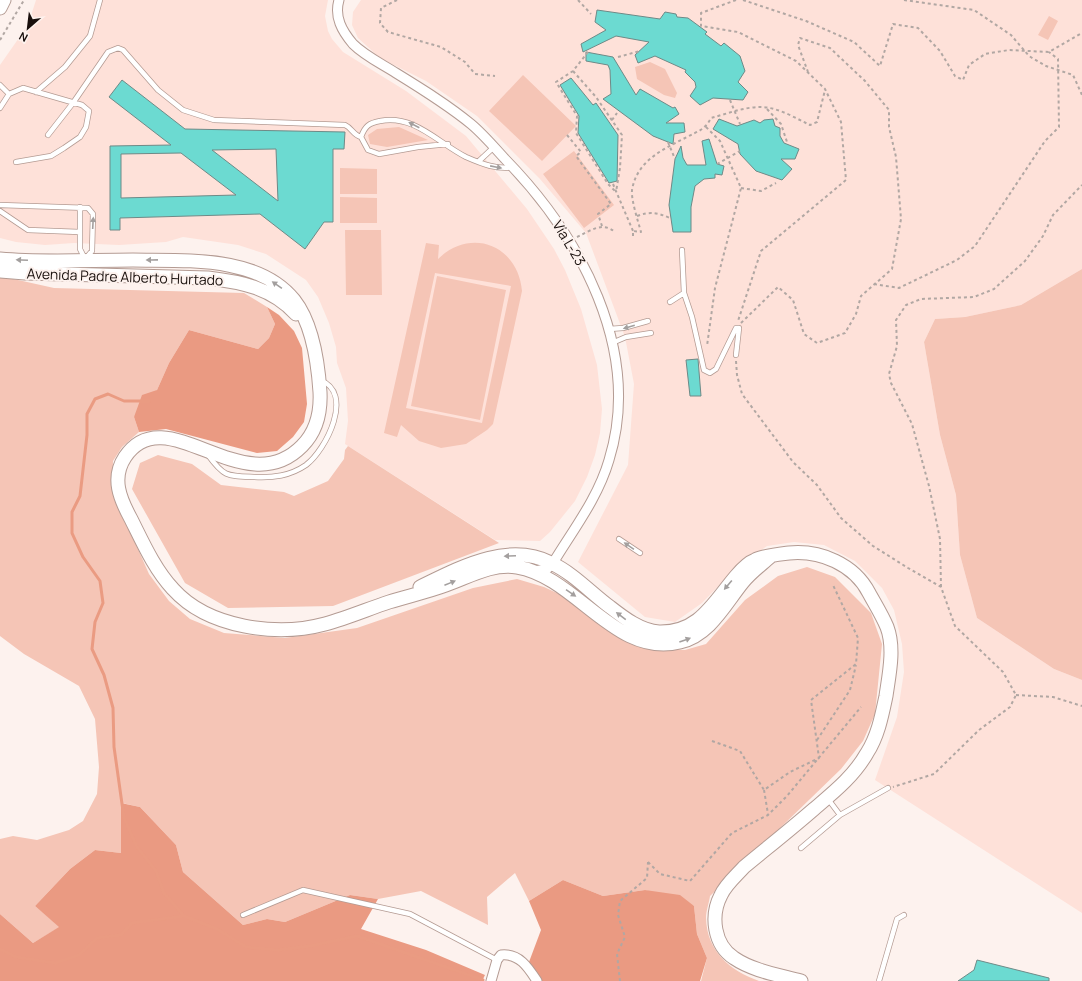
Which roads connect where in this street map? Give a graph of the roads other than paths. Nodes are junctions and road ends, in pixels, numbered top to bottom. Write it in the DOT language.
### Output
graph roads {
  1 [pos="4,0"];
  2 [pos="100,0"];
  3 [pos="339,0"];
  4 [pos="0,8"];
  5 [pos="0,85"];
  6 [pos="36,92"];
  7 [pos="9,94"];
  8 [pos="73,103"];
  9 [pos="0,108"];
  10 [pos="48,135"];
  11 [pos="361,137"];
  12 [pos="448,144"];
  13 [pos="494,147"];
  14 [pos="479,161"];
  15 [pos="16,162"];
  16 [pos="514,167"];
  17 [pos="0,205"];
  18 [pos="80,207"];
  19 [pos="0,211"];
  20 [pos="80,232"];
  21 [pos="682,250"];
  22 [pos="0,259"];
  23 [pos="85,260"];
  24 [pos="0,271"];
  25 [pos="85,275"];
  26 [pos="684,293"];
  27 [pos="670,302"];
  28 [pos="648,321"];
  29 [pos="307,327"];
  30 [pos="609,329"];
  31 [pos="650,333"];
  32 [pos="612,343"];
  33 [pos="736,355"];
  34 [pos="618,539"];
  35 [pos="640,553"];
  36 [pos="770,557"];
  37 [pos="553,563"];
  38 [pos="532,571"];
  39 [pos="554,582"];
  40 [pos="386,603"];
  41 [pos="888,788"];
  42 [pos="827,797"];
  43 [pos="840,815"];
  44 [pos="801,848"];
  45 [pos="904,915"];
  46 [pos="243,916"];
  47 [pos="497,960"];
  48 [pos="491,981"];
  49 [pos="537,981"];
  50 [pos="801,981"];
  51 [pos="879,981"];
  1 -- 4 [label="main road"];
  2 -- 6 [label="lane"];
  3 -- 13 [label="street, Vía L-23"];
  5 -- 7 [label="lane"];
  6 -- 7 [label="lane"];
  6 -- 8 [label="lane"];
  7 -- 9 [label="lane"];
  8 -- 10 [label="lane"];
  8 -- 11 [label="lane"];
  8 -- 15 [label="lane"];
  11 -- 12 [label="lane"];
  12 -- 11 [label="lane, one-way"];
  12 -- 14 [label="lane"];
  13 -- 14 [label="lane"];
  13 -- 16 [label="street, Vía L-23"];
  14 -- 16 [label="lane, one-way"];
  16 -- 30 [label="street, Vía L-23"];
  17 -- 18 [label="lane"];
  18 -- 20 [label="lane"];
  23 -- 18 [label="lane, one-way"];
  19 -- 20 [label="lane"];
  20 -- 23 [label="lane"];
  21 -- 26 [label="lane"];
  23 -- 22 [label="main road, Avenida Padre Alberto Hurtado, one-way"];
  23 -- 25 [label="lane"];
  29 -- 23 [label="main road, Avenida Padre Alberto Hurtado, one-way"];
  24 -- 25 [label="main road, Avenida Padre Alberto Hurtado"];
  25 -- 29 [label="main road, Avenida Padre Alberto Hurtado"];
  26 -- 27 [label="lane"];
  26 -- 33 [label="lane"];
  28 -- 30 [label="lane, one-way"];
  29 -- 40 [label="main road, Avenida Padre Alberto Hurtado"];
  30 -- 32 [label="street, Vía L-23"];
  31 -- 32 [label="lane"];
  32 -- 37 [label="street, Vía L-23"];
  35 -- 34 [label="lane, one-way"];
  36 -- 37 [label="main road, Avenida Padre Alberto Hurtado, one-way"];
  39 -- 36 [label="main road, Avenida Padre Alberto Hurtado, one-way"];
  36 -- 42 [label="main road, Avenida Padre Alberto Hurtado"];
  37 -- 38 [label="street"];
  37 -- 39 [label="street"];
  37 -- 40 [label="main road, Avenida Padre Alberto Hurtado, one-way"];
  38 -- 39 [label="main road, Avenida Padre Alberto Hurtado"];
  40 -- 38 [label="main road, Avenida Padre Alberto Hurtado, one-way"];
  41 -- 43 [label="lane"];
  42 -- 43 [label="lane"];
  42 -- 50 [label="main road, Avenida Padre Alberto Hurtado"];
  43 -- 44 [label="lane"];
  45 -- 51 [label="lane"];
  46 -- 47 [label="lane"];
  47 -- 48 [label="street"];
  47 -- 49 [label="street"];
}
